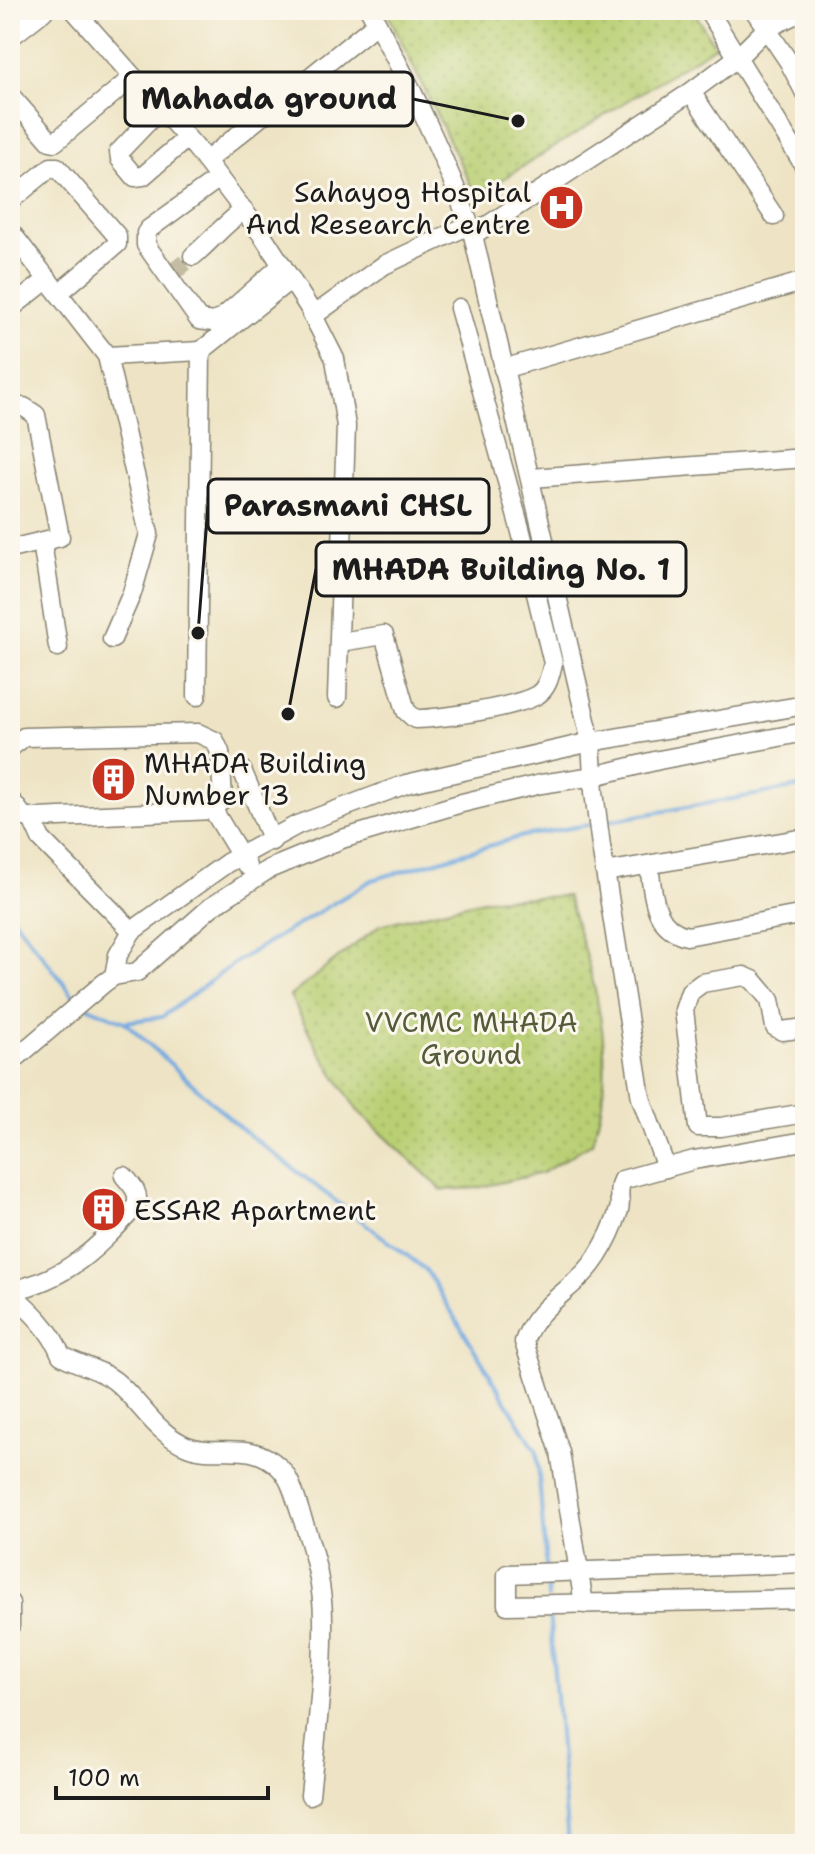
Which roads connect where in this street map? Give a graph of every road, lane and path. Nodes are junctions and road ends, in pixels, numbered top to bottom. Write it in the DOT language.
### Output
graph roads {
  1 [pos="42,10"];
  2 [pos="74,10"];
  3 [pos="708,10"];
  4 [pos="754,10"];
  5 [pos="804,10"];
  6 [pos="373,16"];
  7 [pos="766,29"];
  8 [pos="10,35"];
  9 [pos="738,57"];
  10 [pos="133,77"];
  11 [pos="691,92"];
  12 [pos="805,93"];
  13 [pos="10,95"];
  14 [pos="161,108"];
  15 [pos="187,138"];
  16 [pos="206,161"];
  17 [pos="805,167"];
  18 [pos="215,181"];
  19 [pos="10,201"];
  20 [pos="241,212"];
  21 [pos="774,216"];
  22 [pos="471,230"];
  23 [pos="10,231"];
  24 [pos="121,253"];
  25 [pos="193,256"];
  26 [pos="284,271"];
  27 [pos="805,281"];
  28 [pos="57,291"];
  29 [pos="459,308"];
  30 [pos="10,309"];
  31 [pos="313,316"];
  32 [pos="201,351"];
  33 [pos="107,356"];
  34 [pos="503,369"];
  35 [pos="10,407"];
  36 [pos="805,458"];
  37 [pos="531,478"];
  38 [pos="42,542"];
  39 [pos="10,549"];
  40 [pos="112,639"];
  41 [pos="340,642"];
  42 [pos="58,647"];
  43 [pos="197,696"];
  44 [pos="337,698"];
  45 [pos="805,705"];
  46 [pos="805,732"];
  47 [pos="591,742"];
  48 [pos="10,748"];
  49 [pos="242,770"];
  50 [pos="594,784"];
  51 [pos="10,799"];
  52 [pos="213,810"];
  53 [pos="31,817"];
  54 [pos="805,838"];
  55 [pos="272,841"];
  56 [pos="241,856"];
  57 [pos="649,865"];
  58 [pos="605,872"];
  59 [pos="254,879"];
  60 [pos="805,918"];
  61 [pos="132,931"];
  62 [pos="109,979"];
  63 [pos="805,1028"];
  64 [pos="12,1057"];
  65 [pos="805,1113"];
  66 [pos="698,1127"];
  67 [pos="805,1141"];
  68 [pos="698,1159"];
  69 [pos="666,1168"];
  70 [pos="124,1176"];
  71 [pos="10,1291"];
  72 [pos="805,1563"];
  73 [pos="580,1572"];
  74 [pos="805,1599"];
  75 [pos="10,1603"];
  76 [pos="584,1604"];
  77 [pos="10,1626"];
  78 [pos="310,1795"];
  1 -- 8 [label="main road"];
  2 -- 10 [label="street"];
  3 -- 9 [label="street"];
  4 -- 7 [label="street"];
  5 -- 7 [label="street"];
  6 -- 16 [label="street"];
  6 -- 22 [label="street"];
  7 -- 9 [label="street"];
  7 -- 12 [label="street"];
  9 -- 11 [label="street"];
  9 -- 17 [label="street"];
  10 -- 13 [label="street"];
  10 -- 14 [label="street"];
  11 -- 21 [label="street"];
  11 -- 22 [label="street"];
  14 -- 15 [label="street"];
  14 -- 15 [label="street"];
  15 -- 16 [label="street"];
  16 -- 18 [label="street"];
  18 -- 20 [label="street"];
  18 -- 26 [label="street"];
  19 -- 28 [label="street"];
  20 -- 25 [label="street"];
  20 -- 26 [label="street"];
  22 -- 31 [label="street"];
  22 -- 34 [label="street"];
  23 -- 28 [label="street"];
  24 -- 28 [label="street"];
  26 -- 31 [label="street"];
  26 -- 32 [label="street"];
  27 -- 34 [label="street"];
  28 -- 30 [label="street"];
  28 -- 33 [label="street"];
  29 -- 41 [label="street"];
  31 -- 41 [label="street"];
  32 -- 33 [label="street"];
  32 -- 43 [label="street"];
  33 -- 40 [label="street"];
  34 -- 37 [label="street"];
  35 -- 38 [label="street"];
  36 -- 37 [label="street"];
  37 -- 47 [label="street"];
  38 -- 39 [label="street"];
  38 -- 42 [label="street"];
  41 -- 44 [label="street"];
  45 -- 47 [label="street"];
  46 -- 50 [label="street"];
  47 -- 50 [label="street"];
  47 -- 55 [label="street"];
  48 -- 52 [label="street"];
  49 -- 55 [label="street"];
  50 -- 58 [label="street"];
  50 -- 59 [label="street"];
  51 -- 53 [label="street"];
  52 -- 53 [label="street"];
  52 -- 56 [label="street"];
  53 -- 61 [label="street"];
  54 -- 57 [label="street"];
  55 -- 56 [label="street"];
  56 -- 59 [label="street"];
  56 -- 61 [label="street"];
  57 -- 58 [label="street"];
  57 -- 60 [label="street"];
  58 -- 69 [label="street"];
  59 -- 62 [label="street"];
  61 -- 62 [label="street"];
  62 -- 64 [label="street"];
  63 -- 66 [label="street"];
  65 -- 66 [label="street"];
  66 -- 68 [label="street"];
  67 -- 68 [label="street"];
  68 -- 69 [label="street"];
  69 -- 73 [label="street"];
  70 -- 71 [label="street"];
  71 -- 78 [label="street"];
  72 -- 73 [label="street"];
  73 -- 76 [label="street"];
  73 -- 76 [label="street"];
  74 -- 76 [label="street"];
  75 -- 77 [label="street"];
}
